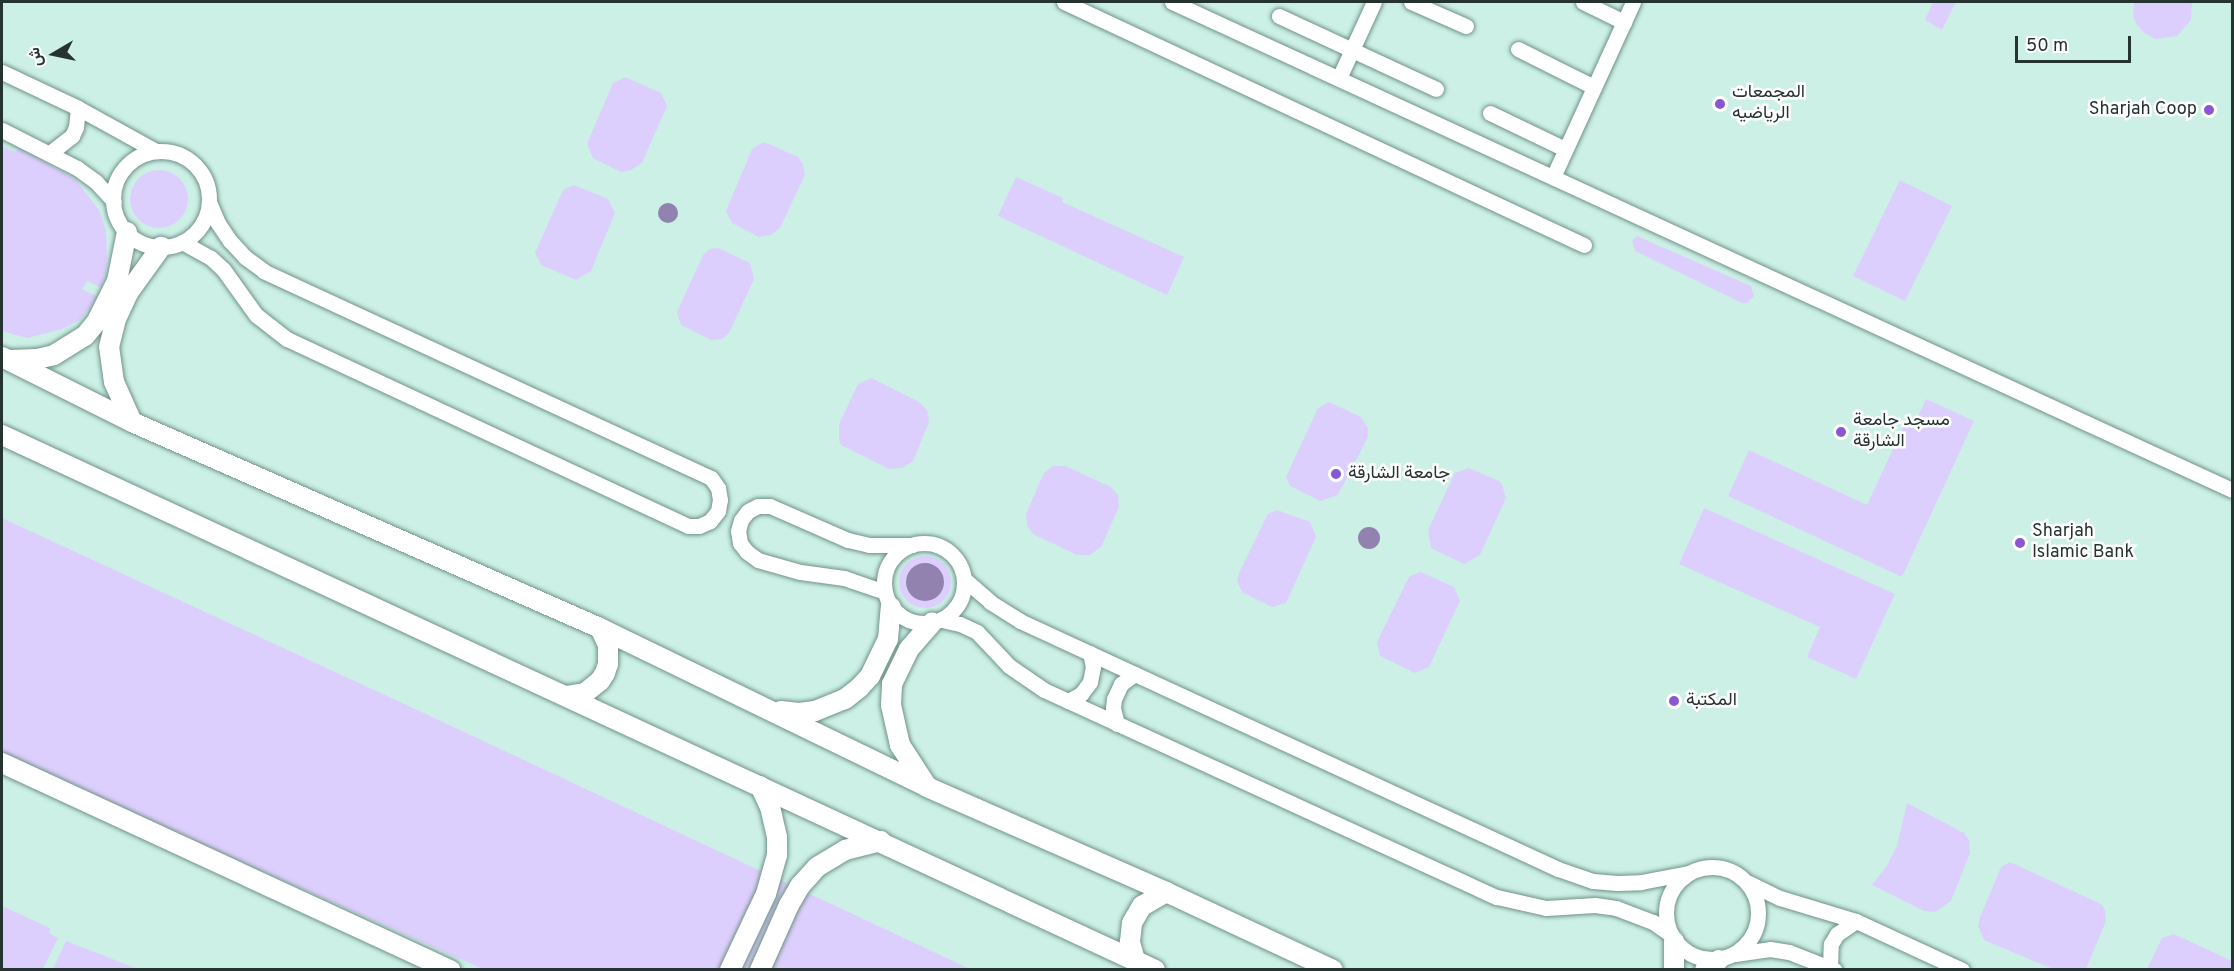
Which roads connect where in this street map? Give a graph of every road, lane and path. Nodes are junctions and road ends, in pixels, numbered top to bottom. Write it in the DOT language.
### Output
graph roads {
  1 [pos="1064,2"];
  2 [pos="1172,2"];
  3 [pos="1374,2"];
  4 [pos="1411,2"];
  5 [pos="1583,2"];
  6 [pos="1633,2"];
  7 [pos="1279,16"];
  8 [pos="1624,22"];
  9 [pos="1466,26"];
  10 [pos="1518,48"];
  11 [pos="1352,50"];
  12 [pos="2,72"];
  13 [pos="1339,78"];
  14 [pos="1594,87"];
  15 [pos="1436,89"];
  16 [pos="78,108"];
  17 [pos="1490,113"];
  18 [pos="2,130"];
  19 [pos="1565,149"];
  20 [pos="156,151"];
  21 [pos="50,153"];
  22 [pos="1552,177"];
  23 [pos="114,201"];
  24 [pos="209,202"];
  25 [pos="127,232"];
  26 [pos="182,242"];
  27 [pos="1584,245"];
  28 [pos="161,247"];
  29 [pos="124,285"];
  30 [pos="85,336"];
  31 [pos="109,347"];
  32 [pos="4,358"];
  33 [pos="132,422"];
  34 [pos="2,435"];
  35 [pos="2232,490"];
  36 [pos="912,544"];
  37 [pos="964,579"];
  38 [pos="888,600"];
  39 [pos="937,622"];
  40 [pos="600,628"];
  41 [pos="1090,653"];
  42 [pos="1135,674"];
  43 [pos="870,676"];
  44 [pos="892,684"];
  45 [pos="567,696"];
  46 [pos="1068,701"];
  47 [pos="770,709"];
  48 [pos="1117,724"];
  49 [pos="2,763"];
  50 [pos="760,786"];
  51 [pos="927,787"];
  52 [pos="881,841"];
  53 [pos="1688,873"];
  54 [pos="1744,879"];
  55 [pos="1166,892"];
  56 [pos="766,894"];
  57 [pos="789,905"];
  58 [pos="1856,921"];
  59 [pos="1672,937"];
  60 [pos="1135,960"];
  61 [pos="1720,961"];
  62 [pos="1833,968"];
  63 [pos="451,969"];
  64 [pos="730,969"];
  65 [pos="760,969"];
  66 [pos="1155,969"];
  67 [pos="1333,969"];
  68 [pos="1674,969"];
  69 [pos="1962,969"];
  1 -- 27 [label="street"];
  2 -- 13 [label="street"];
  3 -- 11 [label="street"];
  4 -- 9 [label="street"];
  5 -- 8 [label="street"];
  6 -- 8 [label="street"];
  7 -- 11 [label="street"];
  8 -- 14 [label="street"];
  10 -- 14 [label="street"];
  11 -- 13 [label="street"];
  11 -- 15 [label="street"];
  12 -- 16 [label="street"];
  13 -- 22 [label="street"];
  14 -- 19 [label="street"];
  16 -- 20 [label="street"];
  16 -- 21 [label="street"];
  17 -- 19 [label="street"];
  18 -- 21 [label="street"];
  19 -- 22 [label="street"];
  20 -- 23 [label="street"];
  20 -- 24 [label="street"];
  21 -- 23 [label="street"];
  22 -- 35 [label="street"];
  23 -- 25 [label="street"];
  24 -- 26 [label="street"];
  24 -- 26 [label="street"];
  25 -- 28 [label="street"];
  25 -- 29 [label="street"];
  26 -- 28 [label="street"];
  28 -- 29 [label="street"];
  29 -- 30 [label="street"];
  29 -- 31 [label="street"];
  30 -- 31 [label="street"];
  30 -- 32 [label="street"];
  31 -- 33 [label="street"];
  32 -- 33 [label="street"];
  33 -- 40 [label="street"];
  34 -- 45 [label="street"];
  36 -- 37 [label="street"];
  36 -- 38 [label="street"];
  36 -- 38 [label="street"];
  37 -- 39 [label="street"];
  37 -- 41 [label="street"];
  38 -- 39 [label="street"];
  38 -- 43 [label="street"];
  39 -- 44 [label="street"];
  39 -- 46 [label="street"];
  40 -- 45 [label="street"];
  40 -- 47 [label="street"];
  41 -- 42 [label="street"];
  41 -- 46 [label="street"];
  42 -- 48 [label="street"];
  42 -- 53 [label="street"];
  43 -- 44 [label="street"];
  43 -- 47 [label="street"];
  44 -- 51 [label="street"];
  45 -- 50 [label="street"];
  46 -- 48 [label="street"];
  47 -- 51 [label="street"];
  48 -- 59 [label="street"];
  49 -- 63 [label="street"];
  50 -- 52 [label="street"];
  50 -- 56 [label="street"];
  51 -- 55 [label="street"];
  52 -- 57 [label="street"];
  52 -- 60 [label="street"];
  53 -- 54 [label="street"];
  53 -- 59 [label="street"];
  54 -- 58 [label="street"];
  54 -- 61 [label="street"];
  55 -- 60 [label="street"];
  55 -- 67 [label="street"];
  56 -- 57 [label="street"];
  56 -- 64 [label="street"];
  57 -- 65 [label="street"];
  58 -- 62 [label="street"];
  58 -- 69 [label="street"];
  59 -- 61 [label="street"];
  59 -- 68 [label="street"];
  60 -- 66 [label="street"];
  61 -- 62 [label="street"];
}
